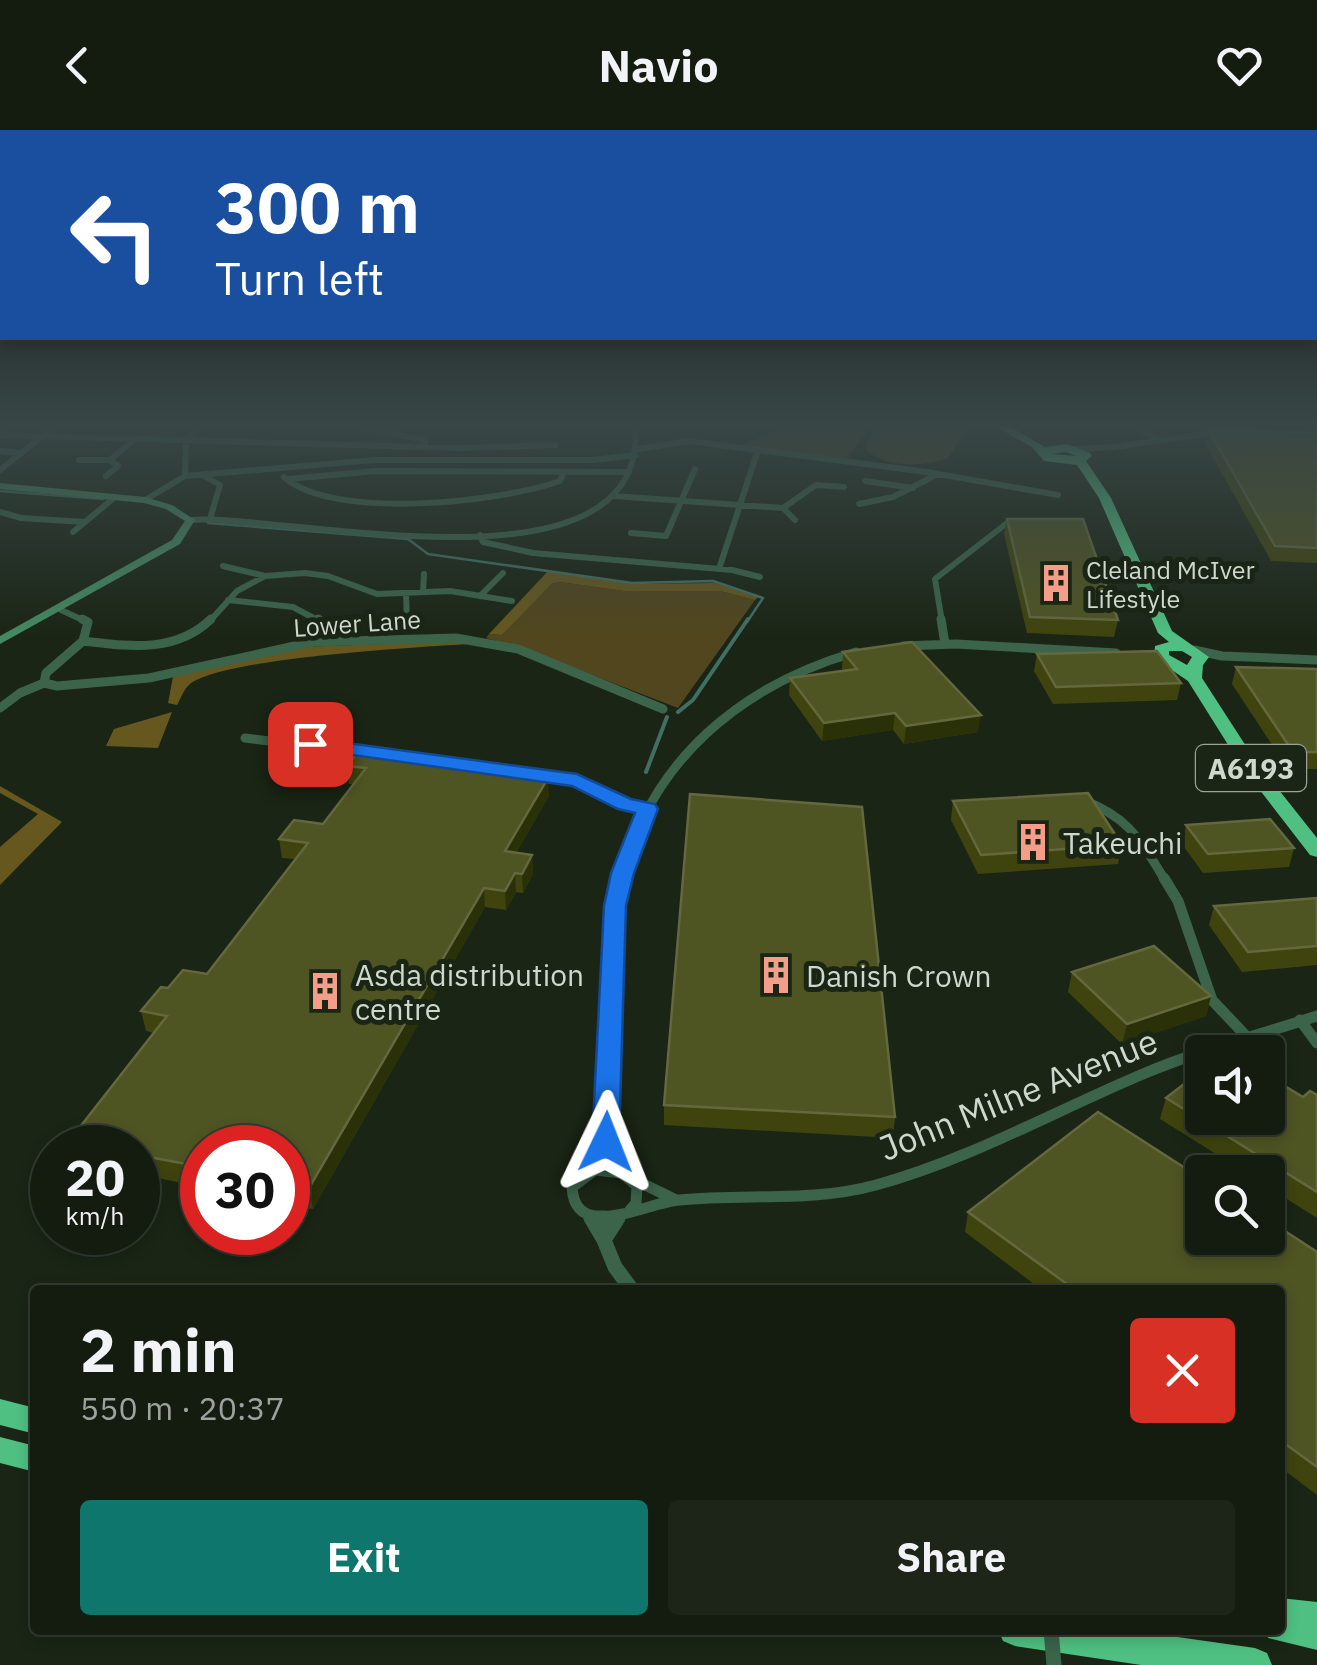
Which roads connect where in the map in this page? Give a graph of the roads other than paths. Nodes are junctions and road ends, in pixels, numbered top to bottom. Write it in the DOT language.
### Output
graph roads {
  1 [pos="90,495"];
  2 [pos="154,495"];
  3 [pos="217,495"];
  4 [pos="319,495"];
  5 [pos="510,495"];
  6 [pos="683,495"];
  7 [pos="741,495"];
  8 [pos="801,495"];
  9 [pos="900,495"];
  10 [pos="1099,495"];
  11 [pos="614,496"];
  12 [pos="115,497"];
  13 [pos="145,500"];
  14 [pos="680,500"];
  15 [pos="738,504"];
  16 [pos="859,504"];
  17 [pos="783,508"];
  18 [pos="0,512"];
  19 [pos="190,520"];
  20 [pos="210,520"];
  21 [pos="796,520"];
  22 [pos="85,522"];
  23 [pos="1006,523"];
  24 [pos="73,532"];
  25 [pos="631,534"];
  26 [pos="480,535"];
  27 [pos="223,566"];
  28 [pos="718,570"];
  29 [pos="424,574"];
  30 [pos="503,574"];
  31 [pos="265,576"];
  32 [pos="760,577"];
  33 [pos="423,592"];
  34 [pos="406,593"];
  35 [pos="480,596"];
  36 [pos="228,600"];
  37 [pos="512,601"];
  38 [pos="61,610"];
  39 [pos="406,623"];
  40 [pos="325,636"];
  41 [pos="0,641"];
  42 [pos="83,641"];
  43 [pos="945,644"];
  44 [pos="890,647"];
  45 [pos="866,650"];
  46 [pos="1158,652"];
  47 [pos="1194,660"];
  48 [pos="1317,660"];
  49 [pos="44,683"];
  50 [pos="0,708"];
  51 [pos="658,709"];
  52 [pos="246,738"];
  53 [pos="1084,800"];
  54 [pos="647,809"];
  55 [pos="1317,851"];
  56 [pos="1317,1016"];
  57 [pos="1300,1020"];
  58 [pos="1246,1035"];
  59 [pos="1250,1035"];
  60 [pos="1317,1044"];
  61 [pos="1185,1058"];
  62 [pos="606,1142"];
  63 [pos="587,1172"];
  64 [pos="626,1175"];
  65 [pos="677,1200"];
  66 [pos="624,1213"];
  67 [pos="591,1217"];
  68 [pos="604,1240"];
  69 [pos="628,1285"];
  70 [pos="0,1412"];
  71 [pos="30,1419"];
  72 [pos="0,1450"];
  73 [pos="30,1457"];
  74 [pos="1285,1615"];
  75 [pos="1317,1618"];
  76 [pos="1285,1629"];
  77 [pos="1317,1634"];
  78 [pos="1049,1635"];
  79 [pos="1051,1635"];
  80 [pos="1054,1665"];
  81 [pos="1255,1665"];
  1 -- 12 [label="main road"];
  2 -- 13 [label="street"];
  3 -- 20 [label="street"];
  4 -- 5 [label="street"];
  6 -- 14 [label="street"];
  7 -- 15 [label="street"];
  8 -- 17 [label="street"];
  9 -- 16 [label="street"];
  10 -- 46 [label="highway"];
  11 -- 14 [label="street"];
  11 -- 26 [label="street"];
  12 -- 13 [label="main road"];
  12 -- 22 [label="street"];
  13 -- 19 [label="main road"];
  14 -- 15 [label="street"];
  14 -- 25 [label="street"];
  15 -- 17 [label="street"];
  15 -- 28 [label="street"];
  17 -- 21 [label="street"];
  18 -- 22 [label="street"];
  19 -- 20 [label="street"];
  19 -- 38 [label="main road"];
  20 -- 26 [label="street"];
  22 -- 24 [label="street"];
  23 -- 43 [label="street"];
  26 -- 28 [label="street"];
  27 -- 31 [label="street"];
  28 -- 32 [label="street"];
  29 -- 33 [label="street"];
  30 -- 35 [label="street"];
  31 -- 34 [label="street"];
  31 -- 36 [label="street"];
  33 -- 34 [label="street"];
  33 -- 35 [label="street"];
  34 -- 39 [label="street"];
  35 -- 37 [label="street"];
  36 -- 40 [label="street"];
  36 -- 42 [label="street"];
  38 -- 41 [label="main road"];
  38 -- 42 [label="street"];
  42 -- 49 [label="street"];
  43 -- 44 [label="street"];
  43 -- 46 [label="street"];
  45 -- 54 [label="street"];
  46 -- 47 [label="highway"];
  46 -- 47 [label="highway"];
  47 -- 48 [label="street"];
  47 -- 55 [label="highway, A6193"];
  49 -- 50 [label="street"];
  49 -- 51 [label="street, Lower Lane"];
  52 -- 54 [label="street"];
  53 -- 58 [label="street"];
  54 -- 62 [label="street"];
  56 -- 57 [label="street, John Milne Avenue"];
  57 -- 59 [label="street, John Milne Avenue"];
  57 -- 60 [label="street"];
  61 -- 65 [label="street, John Milne Avenue"];
  62 -- 63 [label="street"];
  62 -- 64 [label="street"];
  63 -- 64 [label="street"];
  63 -- 67 [label="street"];
  64 -- 65 [label="street, John Milne Avenue"];
  64 -- 66 [label="street"];
  65 -- 66 [label="street, John Milne Avenue"];
  66 -- 67 [label="street"];
  66 -- 68 [label="street"];
  67 -- 68 [label="street"];
  68 -- 69 [label="street"];
  70 -- 71 [label="highway"];
  72 -- 73 [label="highway"];
  74 -- 75 [label="highway"];
  76 -- 77 [label="highway"];
  78 -- 81 [label="highway"];
  79 -- 80 [label="street, bridge"];
}
